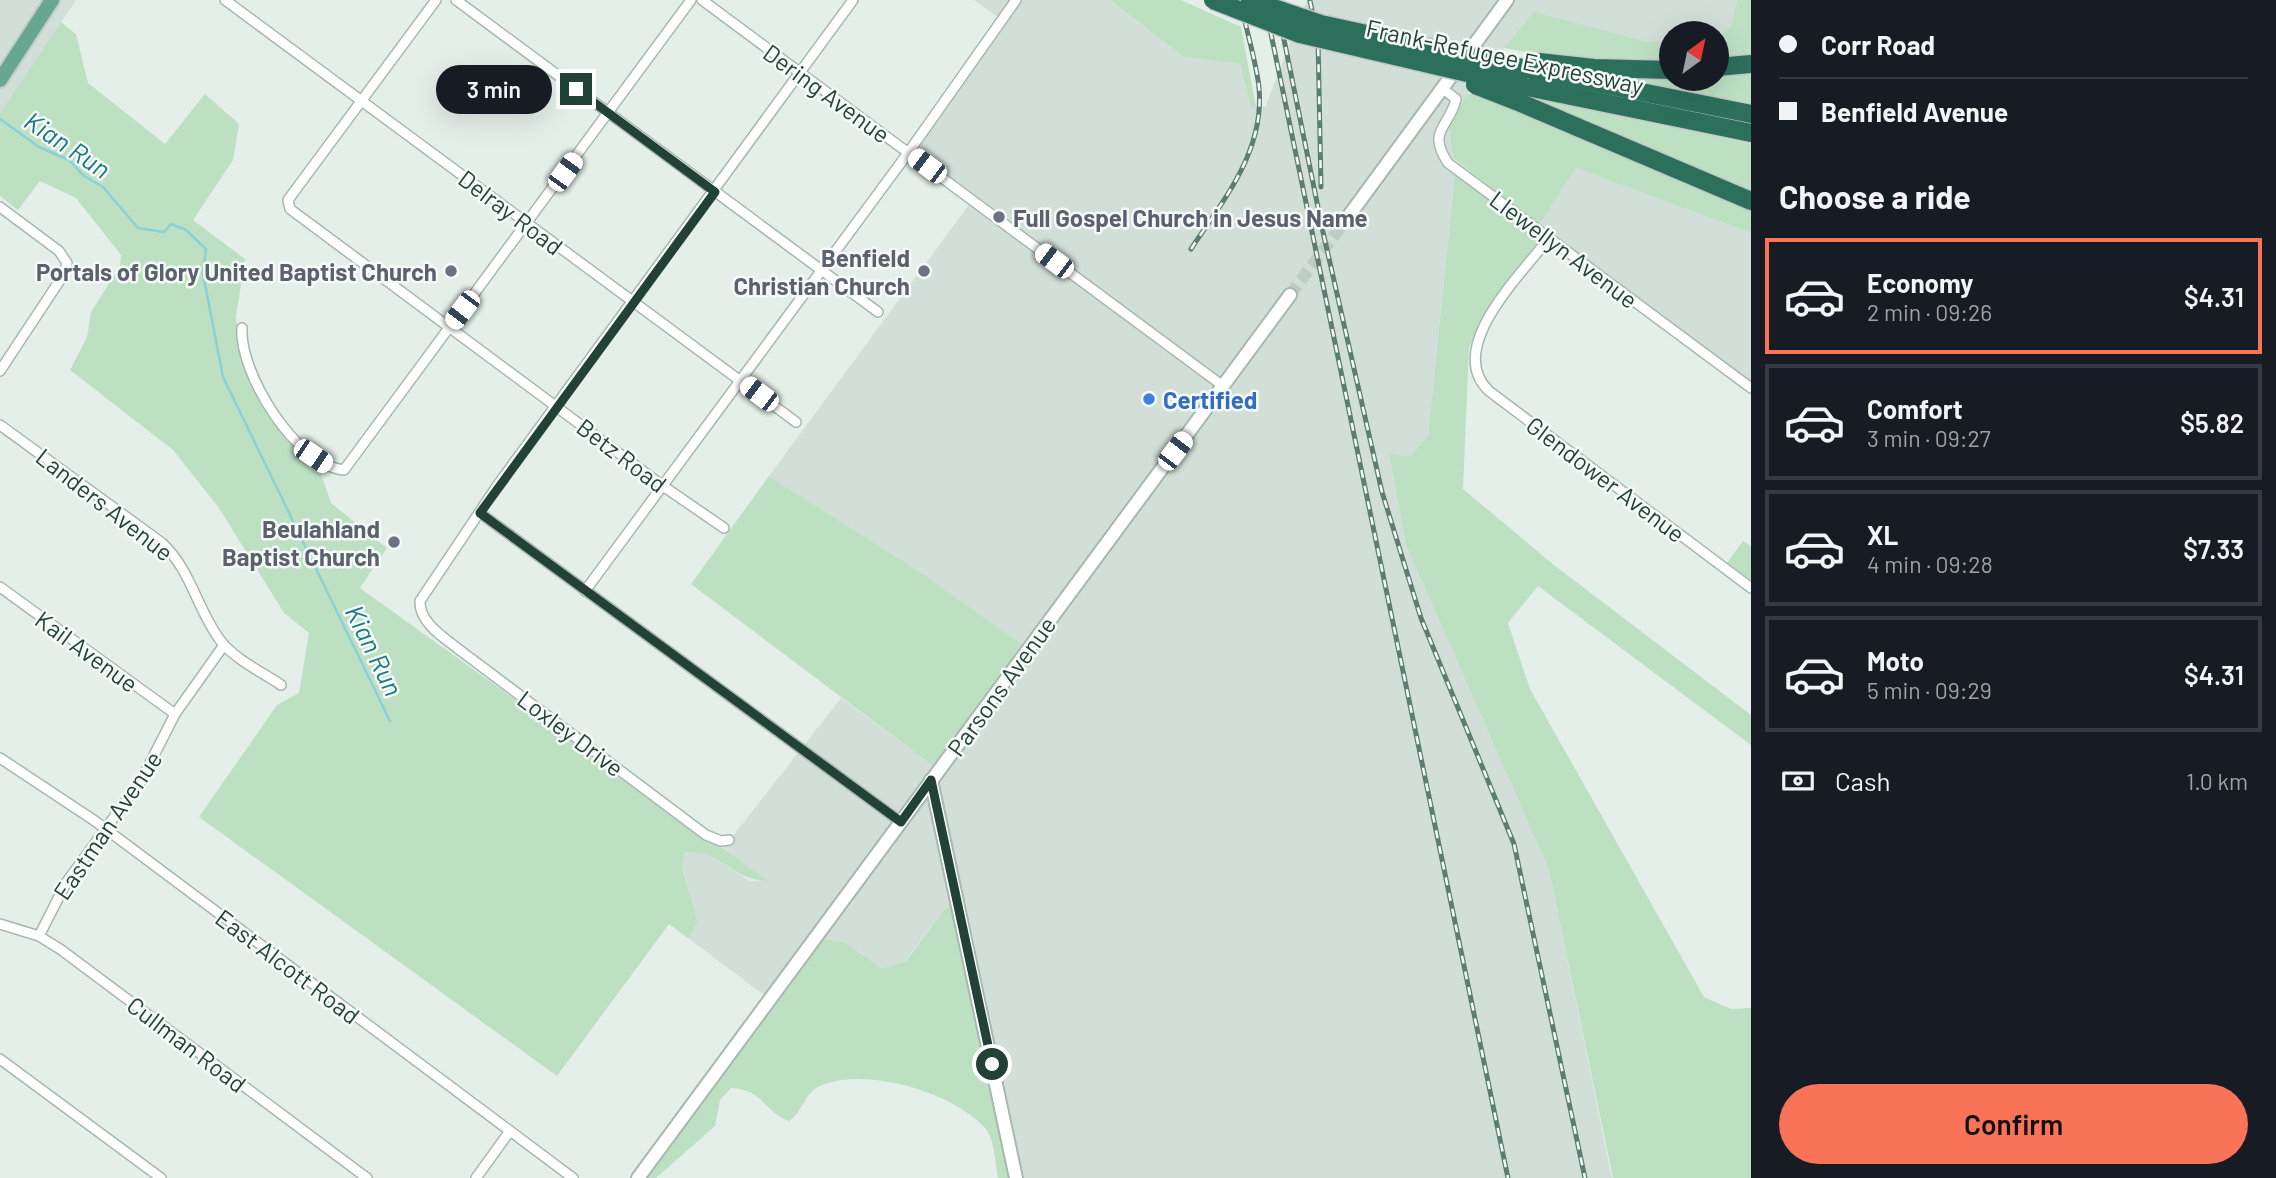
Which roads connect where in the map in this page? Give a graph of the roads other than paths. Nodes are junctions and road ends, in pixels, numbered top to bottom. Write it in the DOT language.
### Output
graph roads {
  1 [pos="52,0"];
  2 [pos="225,0"];
  3 [pos="436,0"];
  4 [pos="456,0"];
  5 [pos="691,0"];
  6 [pos="702,0"];
  7 [pos="853,0"];
  8 [pos="1016,0"];
  9 [pos="1213,0"];
  10 [pos="1250,0"];
  11 [pos="1507,0"];
  12 [pos="1751,64"];
  13 [pos="1729,66"];
  14 [pos="1659,70"];
  15 [pos="800,73"];
  16 [pos="0,80"];
  17 [pos="1527,80"];
  18 [pos="1443,89"];
  19 [pos="361,101"];
  20 [pos="608,113"];
  21 [pos="1751,114"];
  22 [pos="1751,133"];
  23 [pos="908,153"];
  24 [pos="715,192"];
  25 [pos="1751,201"];
  26 [pos="0,207"];
  27 [pos="1348,216"];
  28 [pos="526,224"];
  29 [pos="1549,238"];
  30 [pos="821,271"];
  31 [pos="1290,295"];
  32 [pos="633,302"];
  33 [pos="878,312"];
  34 [pos="449,327"];
  35 [pos="242,328"];
  36 [pos="0,371"];
  37 [pos="740,380"];
  38 [pos="1223,386"];
  39 [pos="1751,388"];
  40 [pos="556,406"];
  41 [pos="796,422"];
  42 [pos="0,425"];
  43 [pos="663,486"];
  44 [pos="480,513"];
  45 [pos="724,528"];
  46 [pos="0,587"];
  47 [pos="1751,588"];
  48 [pos="585,591"];
  49 [pos="224,645"];
  50 [pos="281,685"];
  51 [pos="175,714"];
  52 [pos="0,758"];
  53 [pos="931,780"];
  54 [pos="901,822"];
  55 [pos="105,829"];
  56 [pos="729,840"];
  57 [pos="0,924"];
  58 [pos="39,936"];
  59 [pos="0,1059"];
  60 [pos="510,1131"];
  61 [pos="162,1178"];
  62 [pos="367,1178"];
  63 [pos="476,1178"];
  64 [pos="573,1178"];
  65 [pos="638,1178"];
  66 [pos="1016,1178"];
  1 -- 16 [label="main road"];
  2 -- 19 [label="street, Delray Road"];
  3 -- 19 [label="street"];
  4 -- 20 [label="street"];
  5 -- 20 [label="street"];
  6 -- 15 [label="street, Dering Avenue"];
  7 -- 15 [label="street"];
  8 -- 23 [label="street"];
  9 -- 17 [label="highway, Frank-Refugee Expressway, bridge"];
  10 -- 17 [label="highway, Frank-Refugee Expressway, bridge"];
  11 -- 18 [label="street"];
  12 -- 13 [label="highway"];
  14 -- 17 [label="highway"];
  15 -- 23 [label="street, Dering Avenue"];
  15 -- 24 [label="street"];
  17 -- 21 [label="highway, Frank-Refugee Expressway"];
  17 -- 22 [label="highway, Frank-Refugee Expressway"];
  17 -- 25 [label="highway"];
  18 -- 27 [label="street"];
  18 -- 29 [label="street, Llewellyn Avenue"];
  19 -- 28 [label="street, Delray Road"];
  19 -- 34 [label="street, Betz Road"];
  20 -- 24 [label="street"];
  20 -- 28 [label="street"];
  23 -- 30 [label="street"];
  23 -- 38 [label="street, Dering Avenue"];
  24 -- 30 [label="street"];
  24 -- 32 [label="street"];
  26 -- 36 [label="street"];
  28 -- 32 [label="street, Delray Road"];
  28 -- 34 [label="street"];
  29 -- 39 [label="street, Llewellyn Avenue"];
  29 -- 47 [label="street, Glendower Avenue"];
  30 -- 33 [label="street"];
  30 -- 37 [label="street"];
  31 -- 38 [label="street, Parsons Avenue"];
  32 -- 37 [label="street, Delray Road"];
  32 -- 40 [label="street"];
  34 -- 35 [label="street"];
  34 -- 40 [label="street, Betz Road"];
  37 -- 41 [label="street, Delray Road"];
  37 -- 43 [label="street"];
  38 -- 53 [label="street, Parsons Avenue"];
  40 -- 43 [label="street, Betz Road"];
  40 -- 44 [label="street"];
  42 -- 49 [label="street, Landers Avenue"];
  43 -- 45 [label="street, Betz Road"];
  43 -- 48 [label="street"];
  44 -- 48 [label="street"];
  44 -- 56 [label="street, Loxley Drive"];
  46 -- 51 [label="street, Kail Avenue"];
  48 -- 54 [label="street"];
  49 -- 50 [label="street, Landers Avenue"];
  49 -- 51 [label="street, Eastman Avenue"];
  51 -- 55 [label="street, Eastman Avenue"];
  52 -- 55 [label="street, East Alcott Road"];
  53 -- 54 [label="street, Parsons Avenue"];
  53 -- 66 [label="street"];
  54 -- 65 [label="street, Parsons Avenue"];
  55 -- 58 [label="street, Eastman Avenue"];
  55 -- 60 [label="street, East Alcott Road"];
  57 -- 58 [label="street, Cullman Road"];
  58 -- 62 [label="street, Cullman Road"];
  59 -- 61 [label="street"];
  60 -- 63 [label="street"];
  60 -- 64 [label="street, East Alcott Road"];
}
